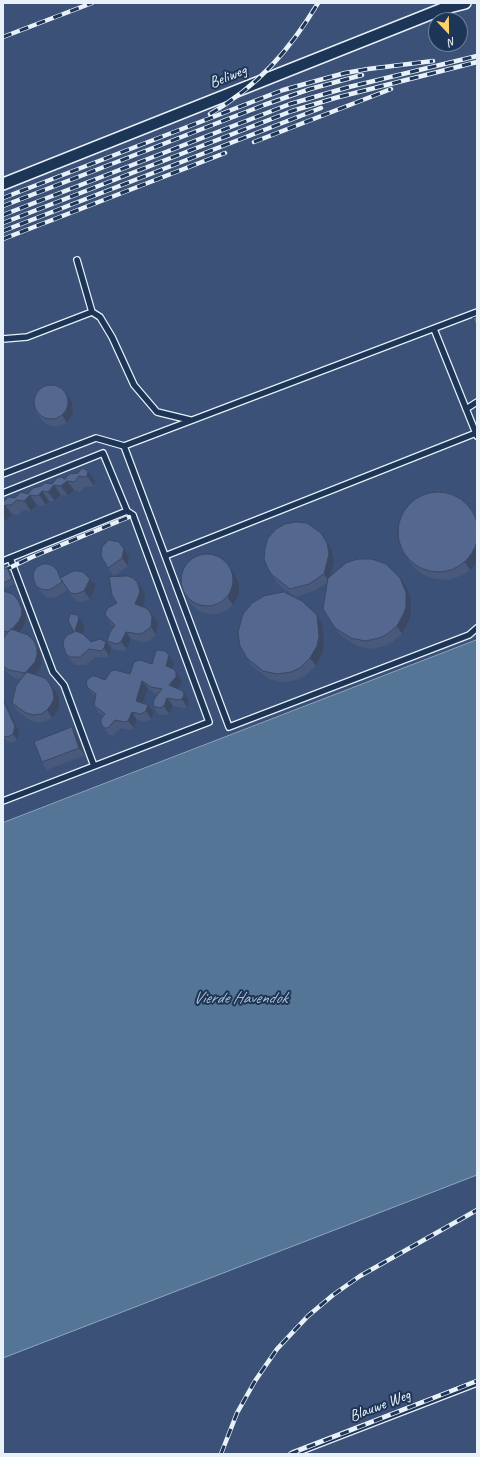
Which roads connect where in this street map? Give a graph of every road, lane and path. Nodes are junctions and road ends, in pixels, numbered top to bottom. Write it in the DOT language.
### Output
graph roads {
  1 [pos="465,3"];
  2 [pos="3,184"];
  3 [pos="77,260"];
  4 [pos="92,312"];
  5 [pos="477,312"];
  6 [pos="434,329"];
  7 [pos="3,338"];
  8 [pos="477,402"];
  9 [pos="466,409"];
  10 [pos="190,420"];
  11 [pos="476,435"];
  12 [pos="124,446"];
  13 [pos="3,474"];
  14 [pos="3,493"];
  15 [pos="126,512"];
  16 [pos="165,556"];
  17 [pos="10,558"];
  18 [pos="3,561"];
  19 [pos="477,628"];
  20 [pos="94,766"];
  21 [pos="3,801"];
  22 [pos="477,1383"];
  23 [pos="293,1454"];
  1 -- 2 [label="street, Beliweg"];
  3 -- 4 [label="lane"];
  4 -- 7 [label="lane"];
  4 -- 10 [label="lane"];
  5 -- 6 [label="lane"];
  6 -- 9 [label="lane"];
  6 -- 10 [label="lane"];
  8 -- 9 [label="lane"];
  9 -- 11 [label="lane"];
  10 -- 12 [label="lane"];
  11 -- 16 [label="lane"];
  12 -- 13 [label="lane"];
  12 -- 16 [label="lane"];
  14 -- 15 [label="lane"];
  15 -- 17 [label="lane"];
  15 -- 20 [label="lane"];
  16 -- 19 [label="lane"];
  17 -- 18 [label="lane"];
  17 -- 20 [label="lane"];
  20 -- 21 [label="lane"];
  22 -- 23 [label="lane, Blauwe Weg"];
}
